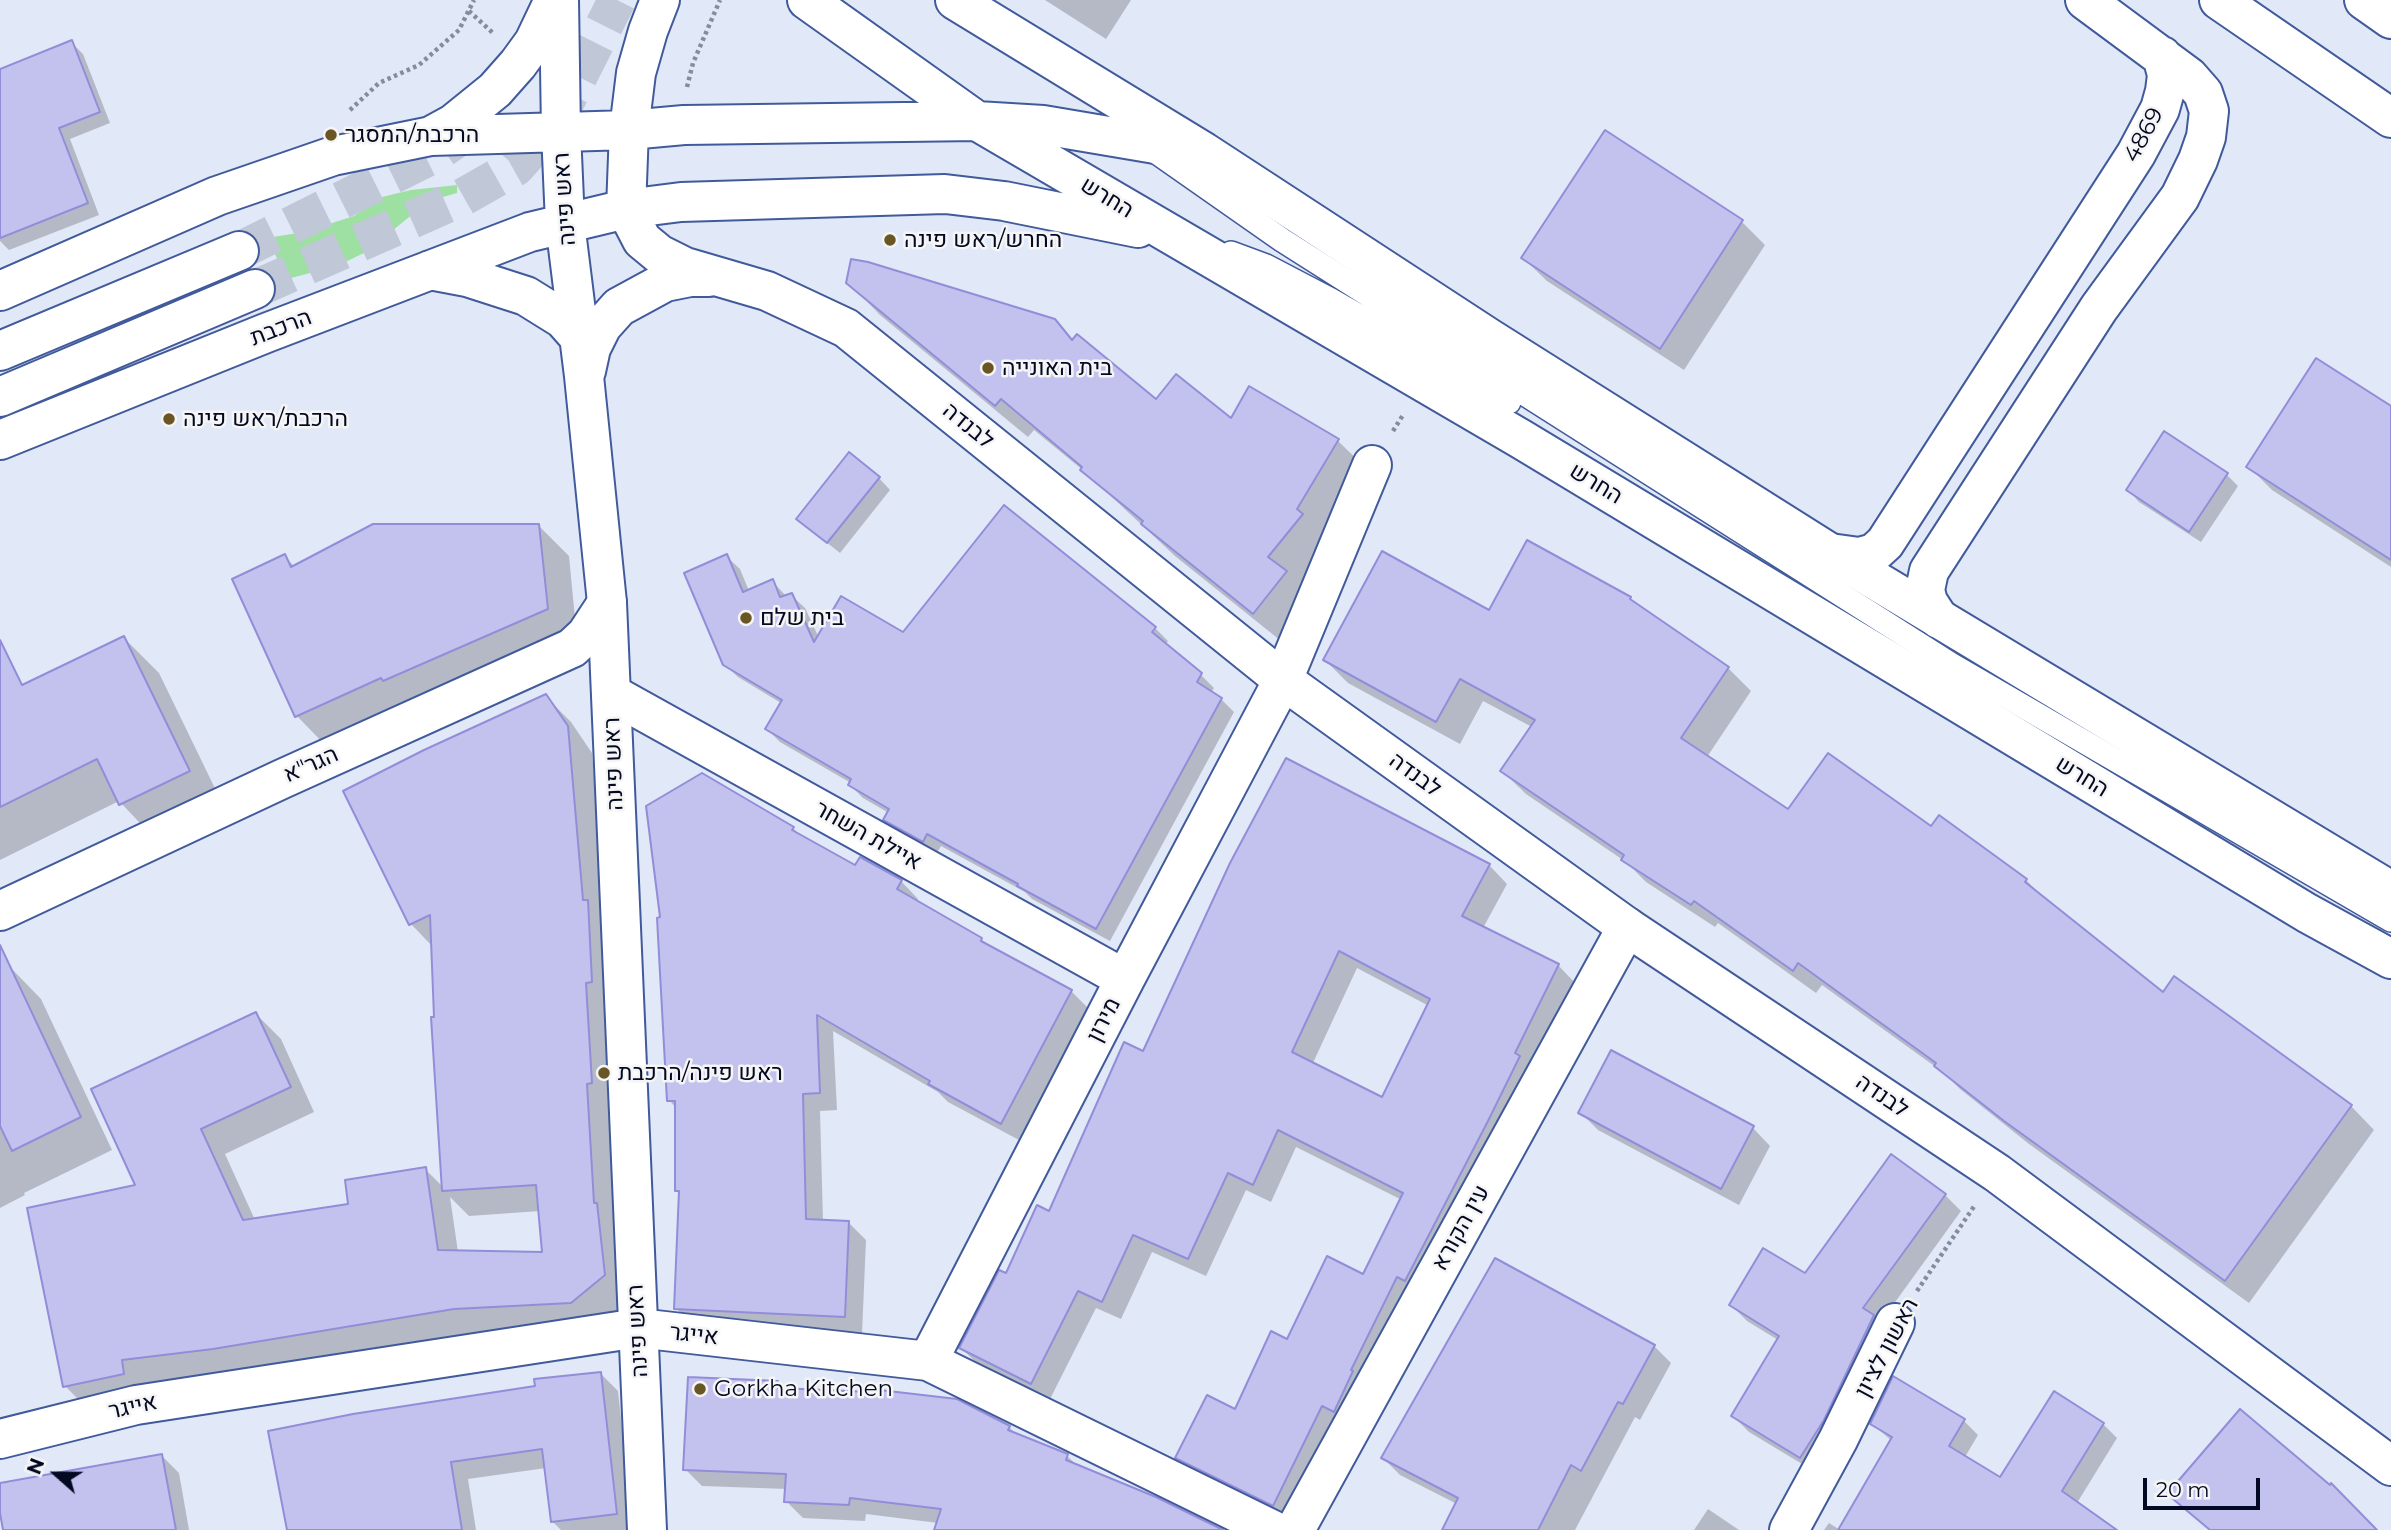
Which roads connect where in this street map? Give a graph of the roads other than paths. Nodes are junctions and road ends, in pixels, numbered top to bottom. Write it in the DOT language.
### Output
graph roads {
  1 [pos="556,0"];
  2 [pos="634,0"];
  3 [pos="660,0"];
  4 [pos="807,0"];
  5 [pos="955,0"];
  6 [pos="2085,0"];
  7 [pos="2219,0"];
  8 [pos="1033,47"];
  9 [pos="2162,56"];
  10 [pos="636,73"];
  11 [pos="2391,118"];
  12 [pos="977,121"];
  13 [pos="629,130"];
  14 [pos="561,132"];
  15 [pos="432,136"];
  16 [pos="1141,141"];
  17 [pos="1204,152"];
  18 [pos="626,209"];
  19 [pos="565,223"];
  20 [pos="1167,234"];
  21 [pos="239,251"];
  22 [pos="430,270"];
  23 [pos="718,277"];
  24 [pos="255,289"];
  25 [pos="0,291"];
  26 [pos="578,336"];
  27 [pos="0,351"];
  28 [pos="584,376"];
  29 [pos="0,397"];
  30 [pos="0,440"];
  31 [pos="1372,464"];
  32 [pos="1830,553"];
  33 [pos="1785,560"];
  34 [pos="607,603"];
  35 [pos="1940,619"];
  36 [pos="1283,680"];
  37 [pos="611,694"];
  38 [pos="2391,891"];
  39 [pos="0,911"];
  40 [pos="2391,920"];
  41 [pos="1627,927"];
  42 [pos="2391,959"];
  43 [pos="1125,979"];
  44 [pos="1895,1323"];
  45 [pos="638,1328"];
  46 [pos="929,1361"];
  47 [pos="0,1439"];
  48 [pos="2391,1466"];
  49 [pos="647,1530"];
  50 [pos="1273,1530"];
  51 [pos="1295,1530"];
  52 [pos="1789,1530"];
  1 -- 14 [label="main road, ראש פינה"];
  1 -- 15 [label="main road"];
  2 -- 10 [label="main road"];
  3 -- 10 [label="main road, לבנדה"];
  4 -- 12 [label="main road, החרש"];
  5 -- 8 [label="main road"];
  6 -- 9 [label="main road"];
  7 -- 11 [label="main road"];
  8 -- 16 [label="lane"];
  8 -- 17 [label="main road"];
  9 -- 32 [label="main road, 4869"];
  9 -- 35 [label="main road"];
  10 -- 13 [label="main road, לבנדה"];
  12 -- 13 [label="main road"];
  12 -- 16 [label="main road"];
  12 -- 20 [label="main road, החרש"];
  13 -- 14 [label="main road"];
  13 -- 18 [label="main road, לבנדה"];
  14 -- 15 [label="main road"];
  14 -- 19 [label="main road, ראש פינה"];
  15 -- 25 [label="main road"];
  16 -- 17 [label="main road"];
  16 -- 33 [label="lane"];
  17 -- 32 [label="main road"];
  18 -- 19 [label="main road, הרכבת"];
  18 -- 20 [label="main road, הרכבת"];
  18 -- 23 [label="main road, לבנדה"];
  19 -- 22 [label="main road, הרכבת"];
  19 -- 26 [label="main road, ראש פינה"];
  20 -- 33 [label="lane"];
  20 -- 42 [label="main road, החרש"];
  21 -- 27 [label="main road"];
  22 -- 26 [label="main road"];
  22 -- 30 [label="main road, הרכבת"];
  23 -- 28 [label="main road"];
  23 -- 36 [label="main road, לבנדה"];
  24 -- 29 [label="main road"];
  26 -- 28 [label="main road, ראש פינה"];
  28 -- 34 [label="main road, ראש פינה"];
  31 -- 36 [label="main road, מירון"];
  32 -- 35 [label="main road"];
  33 -- 40 [label="lane"];
  34 -- 37 [label="main road, ראש פינה"];
  34 -- 39 [label="main road, הגר\"א"];
  35 -- 38 [label="main road"];
  36 -- 41 [label="main road, לבנדה"];
  36 -- 43 [label="main road, מירון"];
  37 -- 43 [label="main road, איילת השחר"];
  37 -- 45 [label="main road, ראש פינה"];
  41 -- 48 [label="main road, לבנדה"];
  41 -- 51 [label="main road, עין הקורא"];
  43 -- 46 [label="main road, מירון"];
  44 -- 52 [label="main road, ראשון לציון"];
  45 -- 46 [label="main road, אייגר"];
  45 -- 47 [label="main road, אייגר"];
  45 -- 49 [label="main road, ראש פינה"];
  46 -- 50 [label="main road, אייגר"];
}
